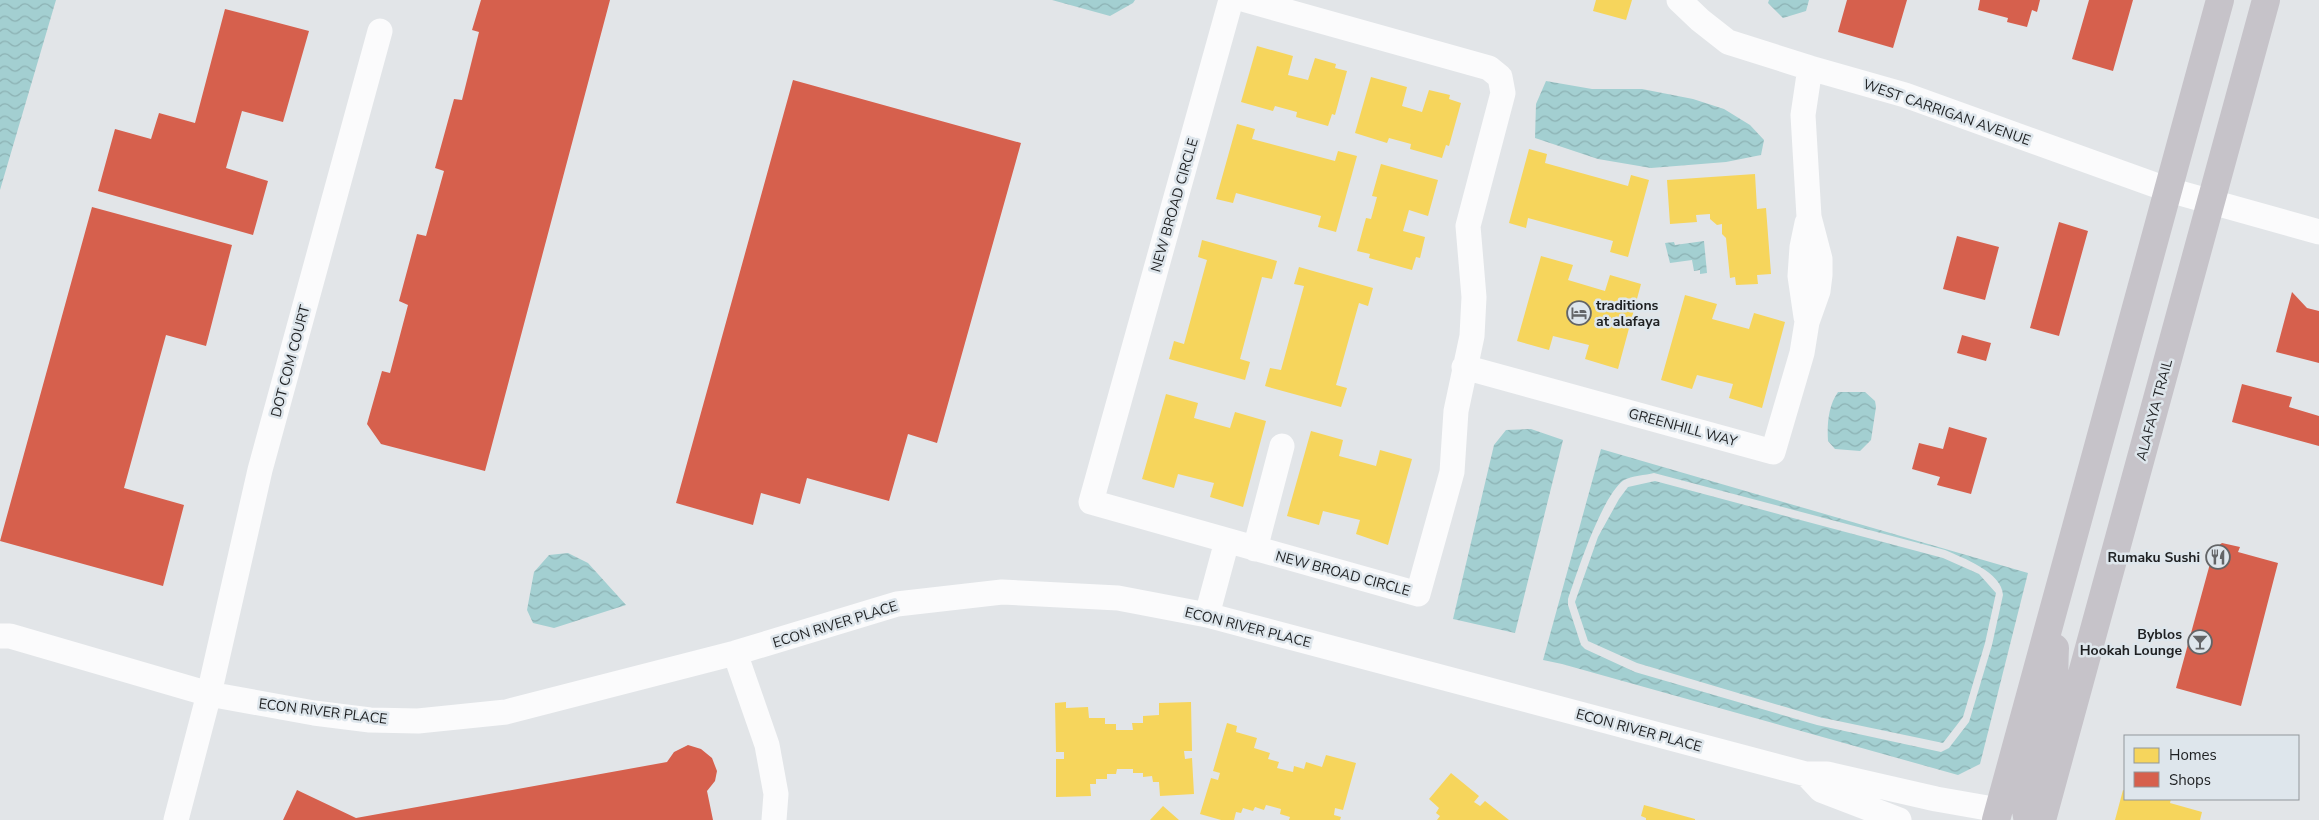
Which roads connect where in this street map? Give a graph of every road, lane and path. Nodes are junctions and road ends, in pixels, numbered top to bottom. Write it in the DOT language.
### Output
graph roads {
  1 [pos="1231,0"];
  2 [pos="1246,0"];
  3 [pos="1679,0"];
  4 [pos="2220,0"];
  5 [pos="2266,0"];
  6 [pos="380,31"];
  7 [pos="1810,68"];
  8 [pos="2169,190"];
  9 [pos="2211,202"];
  10 [pos="2319,232"];
  11 [pos="1464,367"];
  12 [pos="1282,446"];
  13 [pos="1227,542"];
  14 [pos="1255,549"];
  15 [pos="2059,591"];
  16 [pos="1207,615"];
  17 [pos="3,634"];
  18 [pos="736,653"];
  19 [pos="210,694"];
  20 [pos="1806,774"];
  21 [pos="1998,817"];
  22 [pos="176,820"];
  23 [pos="774,820"];
  24 [pos="1899,820"];
  25 [pos="2028,820"];
  26 [pos="2042,820"];
  1 -- 13 [label="street, NEW BROAD CIRCLE"];
  2 -- 11 [label="street, NEW BROAD CIRCLE"];
  3 -- 7 [label="street, WEST CARRIGAN AVENUE"];
  4 -- 8 [label="main road"];
  5 -- 9 [label="main road, ALAFAYA TRAIL"];
  6 -- 19 [label="street, DOT COM COURT"];
  7 -- 8 [label="street, WEST CARRIGAN AVENUE"];
  7 -- 11 [label="street, GREENHILL WAY"];
  8 -- 9 [label="street, WEST CARRIGAN AVENUE"];
  8 -- 15 [label="main road"];
  9 -- 10 [label="street, WEST CARRIGAN AVENUE"];
  9 -- 26 [label="main road, ALAFAYA TRAIL"];
  11 -- 14 [label="street, NEW BROAD CIRCLE"];
  12 -- 14 [label="street"];
  13 -- 14 [label="street, NEW BROAD CIRCLE"];
  13 -- 16 [label="street"];
  15 -- 21 [label="main road"];
  15 -- 25 [label="main road"];
  16 -- 18 [label="street, ECON RIVER PLACE"];
  16 -- 20 [label="street, ECON RIVER PLACE"];
  17 -- 19 [label="street, ECON RIVER PLACE"];
  18 -- 19 [label="street, ECON RIVER PLACE"];
  18 -- 23 [label="street"];
  19 -- 22 [label="street, DOT COM COURT"];
  20 -- 21 [label="street, ECON RIVER PLACE"];
  20 -- 24 [label="street, ECON RIVER PLACE"];
}
